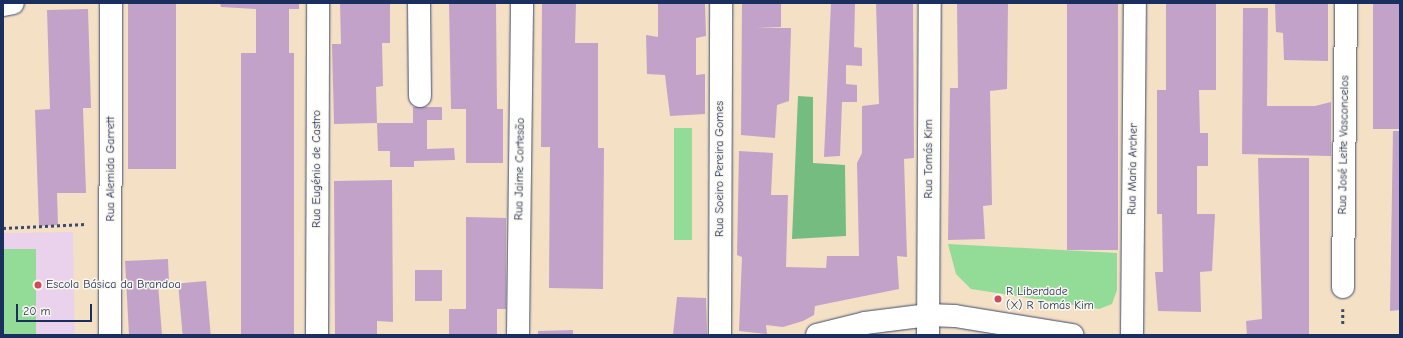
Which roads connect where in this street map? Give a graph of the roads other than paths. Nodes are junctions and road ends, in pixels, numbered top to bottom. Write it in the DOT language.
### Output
graph roads {
  1 [pos="13,3"];
  2 [pos="111,3"];
  3 [pos="318,3"];
  4 [pos="419,3"];
  5 [pos="522,3"];
  6 [pos="720,3"];
  7 [pos="930,3"];
  8 [pos="1135,3"];
  9 [pos="1346,3"];
  10 [pos="3,5"];
  11 [pos="420,96"];
  12 [pos="1343,287"];
  13 [pos="928,325"];
  14 [pos="110,335"];
  15 [pos="316,335"];
  16 [pos="518,335"];
  17 [pos="720,335"];
  18 [pos="818,335"];
  19 [pos="1072,335"];
  20 [pos="1132,335"];
  1 -- 10 [label="street"];
  2 -- 14 [label="street, Rua Alemida Garrett"];
  3 -- 15 [label="street, Rua Eugénio de Castro"];
  4 -- 11 [label="street"];
  5 -- 16 [label="street, Rua Jaime Cortesão"];
  6 -- 17 [label="street, Rua Soeiro Pereira Gomes"];
  7 -- 13 [label="street, Rua Tomás Kim"];
  8 -- 20 [label="street, Rua Maria Archer"];
  9 -- 12 [label="street, Rua José Leite Vasconcelos"];
  13 -- 18 [label="street"];
  13 -- 19 [label="street"];
}
